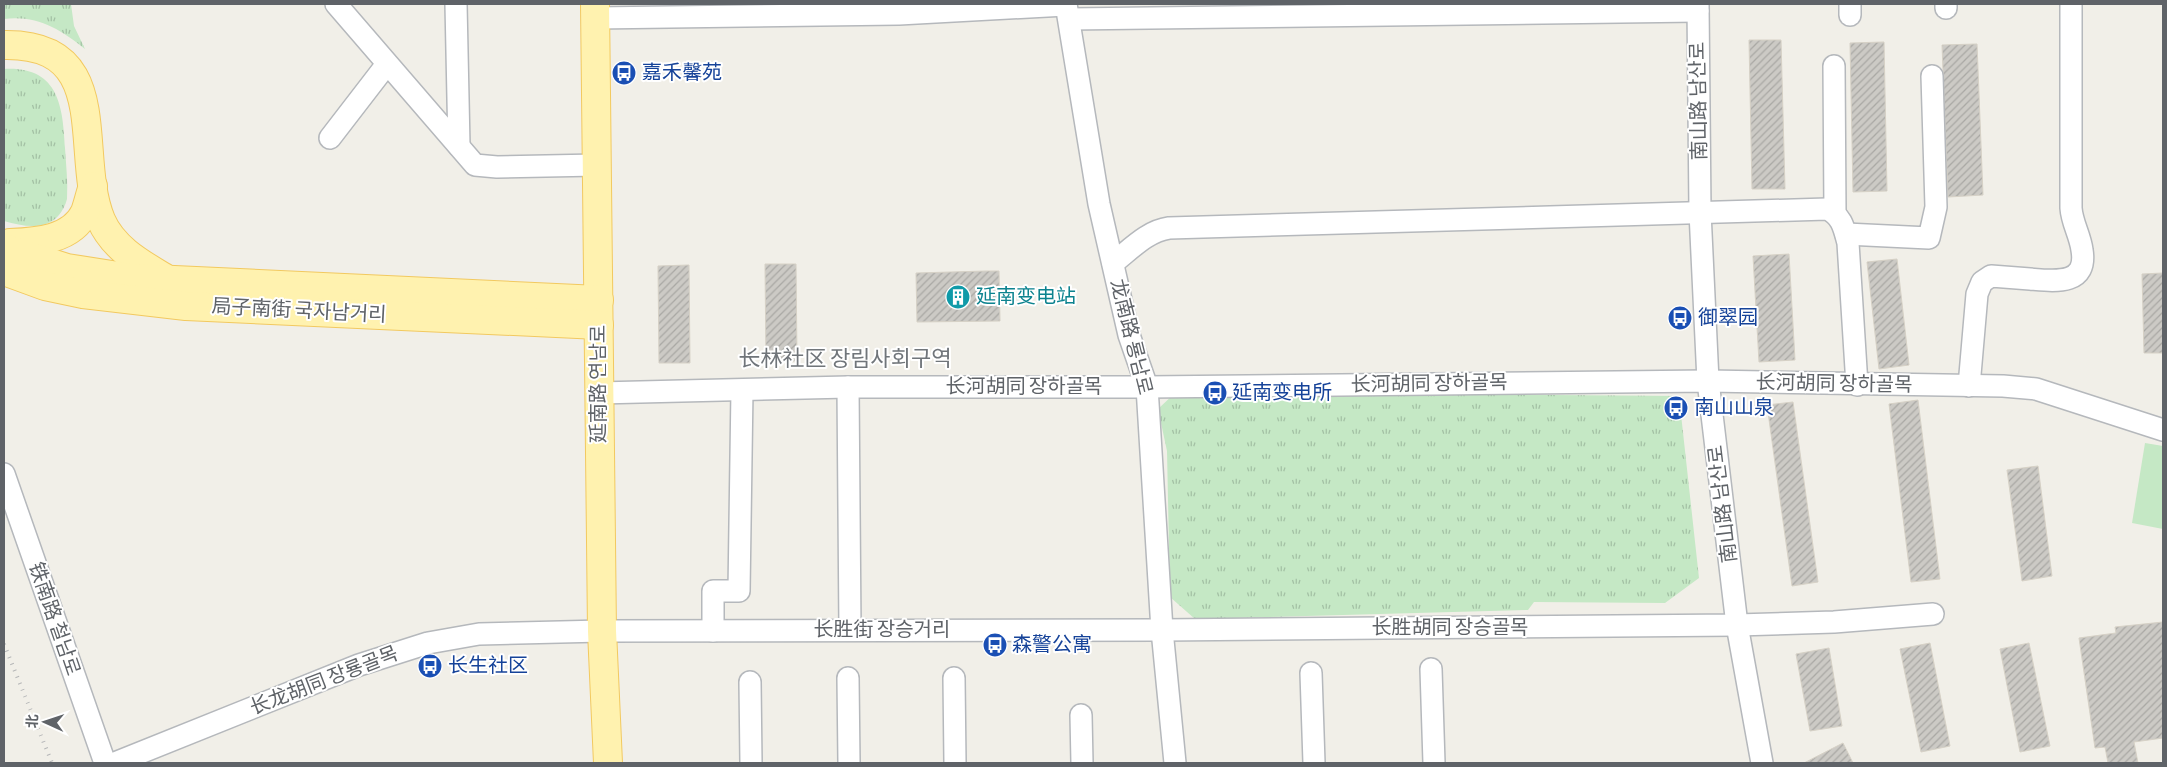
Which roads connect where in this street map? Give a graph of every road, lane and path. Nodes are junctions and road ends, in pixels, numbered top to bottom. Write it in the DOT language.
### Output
graph roads {
  1 [pos="336,4"];
  2 [pos="456,4"];
  3 [pos="2071,4"];
  4 [pos="1698,7"];
  5 [pos="1067,9"];
  6 [pos="595,11"];
  7 [pos="4,45"];
  8 [pos="387,64"];
  9 [pos="1834,66"];
  10 [pos="1932,76"];
  11 [pos="330,138"];
  12 [pos="459,146"];
  13 [pos="597,165"];
  14 [pos="93,186"];
  15 [pos="1700,212"];
  16 [pos="1835,213"];
  17 [pos="1846,234"];
  18 [pos="4,244"];
  19 [pos="4,248"];
  20 [pos="1113,263"];
  21 [pos="4,271"];
  22 [pos="167,279"];
  23 [pos="599,313"];
  24 [pos="1708,381"];
  25 [pos="1857,385"];
  26 [pos="1969,386"];
  27 [pos="848,387"];
  28 [pos="1147,387"];
  29 [pos="742,390"];
  30 [pos="599,393"];
  31 [pos="2163,430"];
  32 [pos="4,474"];
  33 [pos="1933,614"];
  34 [pos="1737,625"];
  35 [pos="850,630"];
  36 [pos="1162,630"];
  37 [pos="602,631"];
  38 [pos="713,631"];
  39 [pos="1431,669"];
  40 [pos="1310,674"];
  41 [pos="848,678"];
  42 [pos="954,678"];
  43 [pos="750,682"];
  44 [pos="1081,715"];
  45 [pos="105,763"];
  46 [pos="115,763"];
  47 [pos="608,763"];
  48 [pos="751,763"];
  49 [pos="849,763"];
  50 [pos="954,763"];
  51 [pos="1082,763"];
  52 [pos="1174,763"];
  53 [pos="1314,763"];
  54 [pos="1434,763"];
  55 [pos="1762,763"];
  1 -- 8 [label="street"];
  2 -- 12 [label="street"];
  3 -- 26 [label="street"];
  4 -- 5 [label="street"];
  4 -- 15 [label="street, 南山路 남산로"];
  5 -- 6 [label="street"];
  5 -- 20 [label="street, 龙南路 룡남로"];
  6 -- 13 [label="main road, 延南路 연남로"];
  7 -- 14 [label="main road"];
  8 -- 11 [label="street"];
  8 -- 12 [label="street"];
  9 -- 16 [label="street"];
  10 -- 17 [label="street"];
  12 -- 13 [label="street"];
  13 -- 23 [label="main road, 延南路 연남로"];
  14 -- 18 [label="main road"];
  14 -- 22 [label="main road"];
  15 -- 16 [label="street"];
  15 -- 20 [label="street"];
  15 -- 24 [label="street, 南山路 남산로"];
  16 -- 17 [label="street"];
  17 -- 25 [label="street"];
  19 -- 22 [label="main road, 局子南街 국자남거리"];
  20 -- 28 [label="street, 龙南路 룡남로"];
  21 -- 23 [label="main road, 局子南街 국자남거리"];
  22 -- 23 [label="main road, 局子南街 국자남거리"];
  23 -- 30 [label="main road, 延南路 연남로"];
  24 -- 25 [label="street, 长河胡同 장하골목"];
  24 -- 28 [label="street, 长河胡同 장하골목"];
  24 -- 34 [label="street, 南山路 남산로"];
  25 -- 26 [label="street, 长河胡同 장하골목"];
  26 -- 31 [label="street, 长河胡同 장하골목"];
  27 -- 28 [label="street, 长河胡同 장하골목"];
  27 -- 29 [label="street, 长河胡同 장하골목"];
  27 -- 35 [label="street"];
  28 -- 36 [label="street, 龙南路 룡남로"];
  29 -- 30 [label="street, 长河胡同 장하골목"];
  29 -- 38 [label="street"];
  30 -- 37 [label="main road, 延南路 연남로"];
  32 -- 45 [label="street, 铁南路 철남로"];
  33 -- 34 [label="street, 长胜胡同 장승골목"];
  34 -- 36 [label="street, 长胜胡同 장승골목"];
  34 -- 55 [label="street, 南山路 남산로"];
  35 -- 36 [label="street, 长胜街 장승거리"];
  35 -- 38 [label="street, 长胜街 장승거리"];
  36 -- 52 [label="street, 龙南路 룡남로"];
  37 -- 38 [label="street, 长胜街 장승거리"];
  37 -- 46 [label="street, 长龙胡同 장룡골목"];
  37 -- 47 [label="main road, 延南路 연남로"];
  39 -- 54 [label="street"];
  40 -- 53 [label="street"];
  41 -- 49 [label="street"];
  42 -- 50 [label="street"];
  43 -- 48 [label="street"];
  44 -- 51 [label="street"];
}
